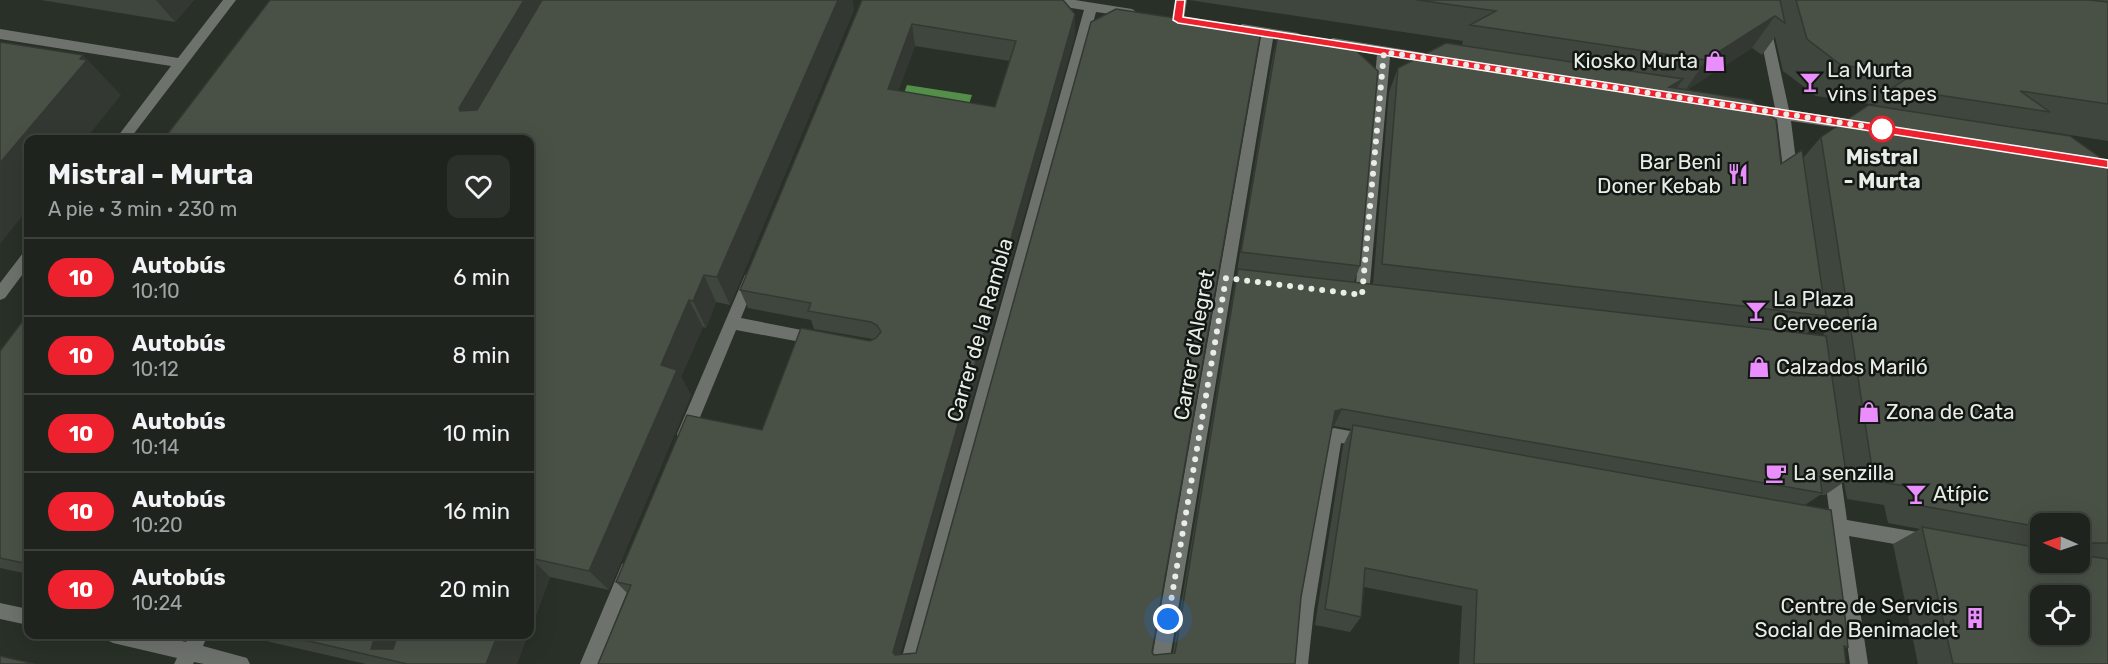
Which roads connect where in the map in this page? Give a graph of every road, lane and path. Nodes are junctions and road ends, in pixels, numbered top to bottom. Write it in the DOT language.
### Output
graph roads {
  1 [pos="230,0"];
  2 [pos="1046,0"];
  3 [pos="1180,0"];
  4 [pos="1759,0"];
  5 [pos="1091,7"];
  6 [pos="1146,15"];
  7 [pos="1178,19"];
  8 [pos="1228,27"];
  9 [pos="1268,33"];
  10 [pos="0,34"];
  11 [pos="1384,52"];
  12 [pos="180,63"];
  13 [pos="1454,63"];
  14 [pos="1734,107"];
  15 [pos="1783,114"];
  16 [pos="1869,127"];
  17 [pos="125,135"];
  18 [pos="1794,195"];
  19 [pos="24,263"];
  20 [pos="754,269"];
  21 [pos="0,294"];
  22 [pos="1362,295"];
  23 [pos="731,323"];
  24 [pos="831,341"];
  25 [pos="1381,443"];
  26 [pos="681,444"];
  27 [pos="1830,459"];
  28 [pos="1793,518"];
  29 [pos="1840,526"];
  30 [pos="1934,542"];
  31 [pos="635,554"];
  32 [pos="0,610"];
  33 [pos="24,616"];
  34 [pos="128,639"];
  35 [pos="197,639"];
  36 [pos="187,658"];
  37 [pos="241,664"];
  38 [pos="589,664"];
  39 [pos="909,664"];
  40 [pos="1160,664"];
  41 [pos="1299,664"];
  42 [pos="1859,664"];
  1 -- 12 [label="street"];
  2 -- 5 [label="street"];
  3 -- 7 [label="street"];
  4 -- 15 [label="street"];
  5 -- 6 [label="street"];
  5 -- 39 [label="street, Carrer de la Rambla"];
  8 -- 9 [label="street"];
  9 -- 11 [label="street"];
  9 -- 40 [label="street, Carrer d'Alegret"];
  10 -- 12 [label="street"];
  11 -- 13 [label="street"];
  11 -- 22 [label="street"];
  12 -- 17 [label="street"];
  14 -- 15 [label="street"];
  15 -- 16 [label="street"];
  15 -- 18 [label="street"];
  19 -- 21 [label="street"];
  20 -- 23 [label="street"];
  23 -- 24 [label="street"];
  23 -- 26 [label="street"];
  25 -- 41 [label="street"];
  27 -- 29 [label="street"];
  28 -- 29 [label="street"];
  29 -- 30 [label="street"];
  29 -- 42 [label="street"];
  31 -- 38 [label="street"];
  32 -- 33 [label="street"];
  34 -- 36 [label="street"];
  35 -- 36 [label="street"];
  36 -- 37 [label="street"];
}
